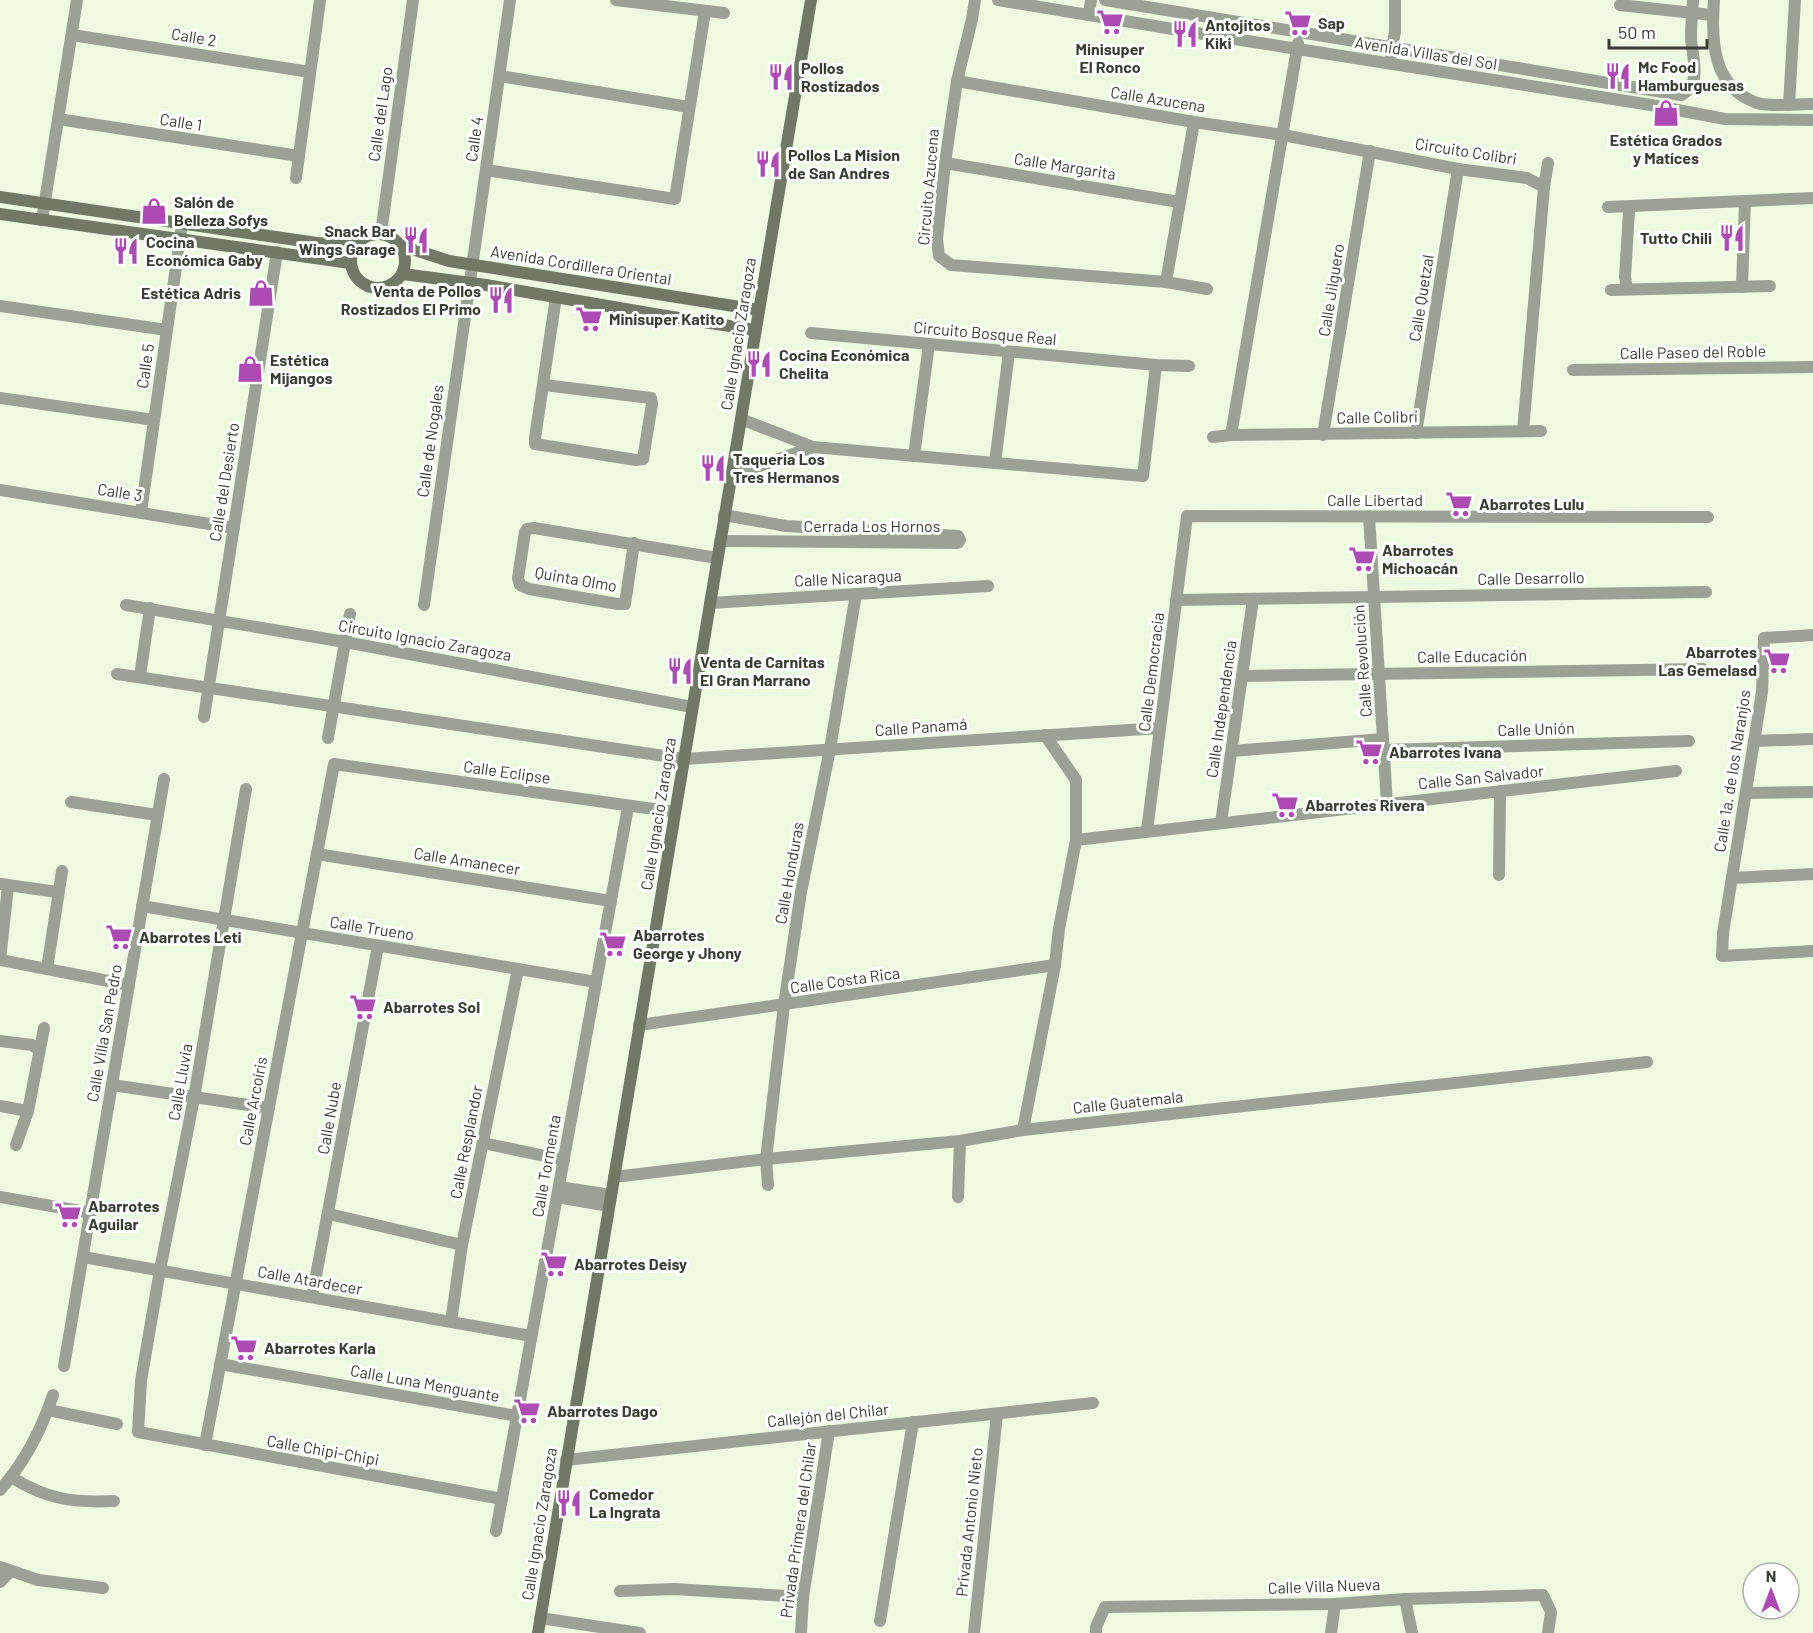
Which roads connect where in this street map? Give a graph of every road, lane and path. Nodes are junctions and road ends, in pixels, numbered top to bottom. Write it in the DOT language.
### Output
graph roads {
  1 [pos="77,0"];
  2 [pos="320,0"];
  3 [pos="412,0"];
  4 [pos="510,0"];
  5 [pos="616,0"];
  6 [pos="811,0"];
  7 [pos="975,0"];
  8 [pos="998,0"];
  9 [pos="1091,0"];
  10 [pos="1105,0"];
  11 [pos="1395,0"];
  12 [pos="1714,0"];
  13 [pos="1795,0"];
  14 [pos="1620,5"];
  15 [pos="1692,6"];
  16 [pos="705,11"];
  17 [pos="724,14"];
  18 [pos="1089,15"];
  19 [pos="1713,15"];
  20 [pos="1300,33"];
  21 [pos="72,35"];
  22 [pos="1393,48"];
  23 [pos="1296,49"];
  24 [pos="1389,64"];
  25 [pos="310,72"];
  26 [pos="500,76"];
  27 [pos="1591,80"];
  28 [pos="957,81"];
  29 [pos="1587,95"];
  30 [pos="1682,95"];
  31 [pos="1813,104"];
  32 [pos="1789,105"];
  33 [pos="689,107"];
  34 [pos="1685,113"];
  35 [pos="58,119"];
  36 [pos="1813,120"];
  37 [pos="1194,122"];
  38 [pos="1283,135"];
  39 [pos="1370,151"];
  40 [pos="299,156"];
  41 [pos="945,163"];
  42 [pos="1548,163"];
  43 [pos="1458,169"];
  44 [pos="486,170"];
  45 [pos="296,178"];
  46 [pos="1544,187"];
  47 [pos="0,197"];
  48 [pos="1813,198"];
  49 [pos="1744,201"];
  50 [pos="1179,202"];
  51 [pos="44,203"];
  52 [pos="1632,206"];
  53 [pos="1608,207"];
  54 [pos="0,214"];
  55 [pos="42,220"];
  56 [pos="182,225"];
  57 [pos="381,233"];
  58 [pos="180,240"];
  59 [pos="356,244"];
  60 [pos="400,245"];
  61 [pos="277,252"];
  62 [pos="351,263"];
  63 [pos="472,265"];
  64 [pos="403,274"];
  65 [pos="470,282"];
  66 [pos="1167,282"];
  67 [pos="1770,286"];
  68 [pos="1742,287"];
  69 [pos="1207,289"];
  70 [pos="1627,289"];
  71 [pos="1611,290"];
  72 [pos="664,295"];
  73 [pos="556,297"];
  74 [pos="0,306"];
  75 [pos="759,310"];
  76 [pos="660,315"];
  77 [pos="167,330"];
  78 [pos="755,330"];
  79 [pos="811,333"];
  80 [pos="929,344"];
  81 [pos="1008,352"];
  82 [pos="1156,365"];
  83 [pos="1189,366"];
  84 [pos="1813,367"];
  85 [pos="1573,370"];
  86 [pos="543,386"];
  87 [pos="0,398"];
  88 [pos="741,418"];
  89 [pos="154,420"];
  90 [pos="1523,431"];
  91 [pos="1541,431"];
  92 [pos="1416,433"];
  93 [pos="1231,435"];
  94 [pos="1323,435"];
  95 [pos="1214,437"];
  96 [pos="813,447"];
  97 [pos="914,456"];
  98 [pos="995,463"];
  99 [pos="731,476"];
  100 [pos="0,490"];
  101 [pos="141,512"];
  102 [pos="724,515"];
  103 [pos="1187,516"];
  104 [pos="1369,516"];
  105 [pos="1708,517"];
  106 [pos="786,526"];
  107 [pos="234,528"];
  108 [pos="720,541"];
  109 [pos="784,542"];
  110 [pos="634,543"];
  111 [pos="717,558"];
  112 [pos="988,586"];
  113 [pos="1706,592"];
  114 [pos="856,594"];
  115 [pos="1374,597"];
  116 [pos="1253,599"];
  117 [pos="1176,600"];
  118 [pos="710,603"];
  119 [pos="126,604"];
  120 [pos="424,604"];
  121 [pos="150,608"];
  122 [pos="350,614"];
  123 [pos="219,621"];
  124 [pos="1813,635"];
  125 [pos="345,642"];
  126 [pos="1703,669"];
  127 [pos="117,674"];
  128 [pos="1379,674"];
  129 [pos="140,676"];
  130 [pos="1242,676"];
  131 [pos="209,688"];
  132 [pos="334,707"];
  133 [pos="692,707"];
  134 [pos="204,717"];
  135 [pos="1160,728"];
  136 [pos="1045,735"];
  137 [pos="328,738"];
  138 [pos="1813,739"];
  139 [pos="1689,741"];
  140 [pos="1754,741"];
  141 [pos="1384,745"];
  142 [pos="830,749"];
  143 [pos="1232,751"];
  144 [pos="684,759"];
  145 [pos="334,764"];
  146 [pos="1676,771"];
  147 [pos="164,779"];
  148 [pos="246,789"];
  149 [pos="1500,791"];
  150 [pos="1813,792"];
  151 [pos="1746,793"];
  152 [pos="71,802"];
  153 [pos="1387,804"];
  154 [pos="628,807"];
  155 [pos="675,812"];
  156 [pos="158,814"];
  157 [pos="1221,823"];
  158 [pos="1147,831"];
  159 [pos="1076,840"];
  160 [pos="317,854"];
  161 [pos="62,871"];
  162 [pos="1813,874"];
  163 [pos="1499,875"];
  164 [pos="1732,878"];
  165 [pos="4,885"];
  166 [pos="57,892"];
  167 [pos="611,901"];
  168 [pos="142,906"];
  169 [pos="226,921"];
  170 [pos="302,933"];
  171 [pos="378,946"];
  172 [pos="1813,951"];
  173 [pos="0,960"];
  174 [pos="1055,965"];
  175 [pos="47,969"];
  176 [pos="518,969"];
  177 [pos="596,982"];
  178 [pos="129,985"];
  179 [pos="784,1005"];
  180 [pos="639,1025"];
  181 [pos="44,1028"];
  182 [pos="0,1041"];
  183 [pos="38,1049"];
  184 [pos="1647,1062"];
  185 [pos="112,1085"];
  186 [pos="194,1098"];
  187 [pos="0,1106"];
  188 [pos="269,1108"];
  189 [pos="28,1111"];
  190 [pos="1023,1130"];
  191 [pos="960,1141"];
  192 [pos="483,1143"];
  193 [pos="16,1145"];
  194 [pos="766,1159"];
  195 [pos="564,1160"];
  196 [pos="614,1177"];
  197 [pos="768,1185"];
  198 [pos="558,1192"];
  199 [pos="0,1197"];
  200 [pos="958,1197"];
  201 [pos="610,1200"];
  202 [pos="91,1213"];
  203 [pos="328,1214"];
  204 [pos="462,1245"];
  205 [pos="83,1257"];
  206 [pos="160,1270"];
  207 [pos="236,1283"];
  208 [pos="312,1297"];
  209 [pos="451,1322"];
  210 [pos="531,1336"];
  211 [pos="220,1364"];
  212 [pos="64,1366"];
  213 [pos="53,1395"];
  214 [pos="1093,1403"];
  215 [pos="48,1410"];
  216 [pos="997,1414"];
  217 [pos="517,1416"];
  218 [pos="913,1422"];
  219 [pos="117,1424"];
  220 [pos="829,1431"];
  221 [pos="138,1432"];
  222 [pos="205,1445"];
  223 [pos="566,1460"];
  224 [pos="11,1478"];
  225 [pos="0,1490"];
  226 [pos="502,1499"];
  227 [pos="114,1501"];
  228 [pos="496,1531"];
  229 [pos="5,1569"];
  230 [pos="0,1582"];
  231 [pos="103,1588"];
  232 [pos="620,1591"];
  233 [pos="803,1597"];
  234 [pos="1405,1599"];
  235 [pos="1335,1604"];
  236 [pos="540,1618"];
  237 [pos="880,1621"];
  238 [pos="537,1633"];
  239 [pos="640,1633"];
  240 [pos="801,1633"];
  241 [pos="974,1633"];
  242 [pos="1096,1633"];
  243 [pos="1331,1633"];
  244 [pos="1412,1633"];
  245 [pos="1548,1633"];
  1 -- 21 [label="street"];
  2 -- 25 [label="street"];
  3 -- 57 [label="street, Calle del Lago"];
  4 -- 26 [label="street, Calle 4"];
  5 -- 16 [label="street"];
  6 -- 75 [label="main road, Calle Ignacio Zaragoza"];
  7 -- 28 [label="street, Circuito Azucena"];
  8 -- 18 [label="street, Avenida Villas del Sol"];
  9 -- 18 [label="street"];
  10 -- 20 [label="street, Avenida Villas del Sol"];
  11 -- 22 [label="street"];
  12 -- 19 [label="street"];
  13 -- 32 [label="street"];
  14 -- 15 [label="street"];
  15 -- 19 [label="street"];
  15 -- 30 [label="street"];
  16 -- 17 [label="street"];
  16 -- 33 [label="street"];
  18 -- 23 [label="street, Avenida Villas del Sol"];
  19 -- 32 [label="street"];
  20 -- 22 [label="street, Avenida Villas del Sol"];
  20 -- 23 [label="street"];
  21 -- 25 [label="street, Calle 2"];
  21 -- 35 [label="street"];
  22 -- 24 [label="street"];
  22 -- 27 [label="street, Avenida Villas del Sol"];
  23 -- 24 [label="street, Avenida Villas del Sol"];
  23 -- 38 [label="street"];
  24 -- 29 [label="street, Avenida Villas del Sol"];
  25 -- 40 [label="street"];
  26 -- 33 [label="street"];
  26 -- 44 [label="street, Calle 4"];
  27 -- 29 [label="street"];
  27 -- 30 [label="street, Avenida Villas del Sol"];
  28 -- 37 [label="street, Calle Azucena"];
  28 -- 41 [label="street, Circuito Azucena"];
  29 -- 34 [label="street, Avenida Villas del Sol"];
  30 -- 34 [label="street"];
  31 -- 32 [label="street"];
  33 -- 44 [label="street"];
  34 -- 36 [label="street, Avenida Villas del Sol"];
  35 -- 40 [label="street, Calle 1"];
  35 -- 51 [label="street"];
  37 -- 38 [label="street, Calle Azucena"];
  37 -- 50 [label="street"];
  38 -- 39 [label="street, Circuito Colibri"];
  38 -- 93 [label="street"];
  39 -- 43 [label="street, Circuito Colibri"];
  39 -- 94 [label="street, Calle Jilguero"];
  40 -- 45 [label="street"];
  41 -- 50 [label="street, Calle Margarita"];
  41 -- 66 [label="street, Circuito Azucena"];
  42 -- 46 [label="street"];
  43 -- 46 [label="street, Circuito Colibri"];
  43 -- 92 [label="street, Calle Quetzal"];
  44 -- 63 [label="street, Calle 4"];
  46 -- 90 [label="street"];
  47 -- 51 [label="main road"];
  48 -- 49 [label="street"];
  49 -- 52 [label="street"];
  49 -- 68 [label="street"];
  50 -- 66 [label="street"];
  51 -- 55 [label="street"];
  51 -- 56 [label="main road"];
  52 -- 53 [label="street"];
  52 -- 70 [label="street"];
  54 -- 55 [label="main road"];
  55 -- 58 [label="main road"];
  56 -- 58 [label="street, Calle 5"];
  56 -- 59 [label="main road"];
  57 -- 59 [label="main road"];
  57 -- 60 [label="main road"];
  58 -- 61 [label="main road"];
  58 -- 77 [label="street, Calle 5"];
  59 -- 62 [label="main road"];
  60 -- 63 [label="main road, Avenida Cordillera Oriental"];
  60 -- 64 [label="main road"];
  61 -- 62 [label="main road"];
  61 -- 107 [label="street, Calle del Desierto"];
  62 -- 64 [label="main road"];
  63 -- 65 [label="street, Calle 4"];
  63 -- 72 [label="main road, Avenida Cordillera Oriental"];
  64 -- 65 [label="main road, Avenida Cordillera Oriental"];
  65 -- 73 [label="main road, Avenida Cordillera Oriental"];
  65 -- 120 [label="street, Calle de Nogales"];
  66 -- 69 [label="street, Circuito Azucena"];
  67 -- 68 [label="street"];
  68 -- 70 [label="street"];
  70 -- 71 [label="street"];
  72 -- 75 [label="main road, Avenida Cordillera Oriental"];
  72 -- 76 [label="main road"];
  73 -- 76 [label="main road, Avenida Cordillera Oriental"];
  73 -- 86 [label="street"];
  74 -- 77 [label="street"];
  75 -- 78 [label="main road, Calle Ignacio Zaragoza"];
  76 -- 78 [label="main road, Avenida Cordillera Oriental"];
  77 -- 89 [label="street, Calle 5"];
  78 -- 88 [label="main road, Calle Ignacio Zaragoza"];
  79 -- 80 [label="street, Circuito Bosque Real"];
  80 -- 81 [label="street, Circuito Bosque Real"];
  80 -- 97 [label="street"];
  81 -- 82 [label="street, Circuito Bosque Real"];
  81 -- 98 [label="street"];
  82 -- 83 [label="street, Circuito Bosque Real"];
  82 -- 98 [label="street"];
  84 -- 85 [label="street, Calle Paseo del Roble"];
  86 -- 86 [label="street"];
  87 -- 89 [label="street"];
  88 -- 96 [label="street"];
  88 -- 99 [label="main road, Calle Ignacio Zaragoza"];
  89 -- 101 [label="street, Calle 5"];
  90 -- 91 [label="street, Calle Colibrí"];
  90 -- 92 [label="street, Calle Colibrí"];
  92 -- 94 [label="street, Calle Colibrí"];
  93 -- 94 [label="street, Calle Colibrí"];
  93 -- 95 [label="street, Calle Colibrí"];
  96 -- 97 [label="street"];
  96 -- 99 [label="street"];
  97 -- 98 [label="street"];
  99 -- 102 [label="main road, Calle Ignacio Zaragoza"];
  100 -- 101 [label="street, Calle 3"];
  101 -- 107 [label="street, Calle 3"];
  102 -- 106 [label="street, Cerrada Los Hornos"];
  102 -- 108 [label="main road, Calle Ignacio Zaragoza"];
  103 -- 104 [label="street, Calle Libertad"];
  103 -- 117 [label="street, Calle Democracia"];
  104 -- 105 [label="street, Calle Libertad"];
  104 -- 115 [label="street, Calle Revolución"];
  106 -- 109 [label="street, Cerrada Los Hornos"];
  106 -- 109 [label="street, Cerrada Los Hornos"];
  107 -- 123 [label="street, Calle del Desierto"];
  108 -- 109 [label="street, Cerrada Los Hornos"];
  108 -- 111 [label="main road, Calle Ignacio Zaragoza"];
  110 -- 110 [label="street, Quinta Olmo"];
  110 -- 111 [label="street, Quinta Olmo"];
  111 -- 118 [label="main road, Calle Ignacio Zaragoza"];
  112 -- 114 [label="street, Calle Nicaragua"];
  113 -- 115 [label="street, Calle Desarrollo"];
  114 -- 118 [label="street, Calle Nicaragua"];
  114 -- 142 [label="street, Calle Honduras"];
  115 -- 116 [label="street, Calle Desarrollo"];
  115 -- 128 [label="street, Calle Revolución"];
  116 -- 117 [label="street, Calle Desarrollo"];
  116 -- 130 [label="street, Calle Independencia"];
  117 -- 135 [label="street, Calle Democracia"];
  118 -- 133 [label="main road, Calle Ignacio Zaragoza"];
  119 -- 121 [label="street, Circuito Ignacio Zaragoza"];
  121 -- 123 [label="street, Circuito Ignacio Zaragoza"];
  121 -- 129 [label="street"];
  122 -- 125 [label="street"];
  123 -- 125 [label="street, Circuito Ignacio Zaragoza"];
  123 -- 131 [label="street, Calle del Desierto"];
  124 -- 140 [label="street, Calle 1a. de los Naranjos"];
  125 -- 132 [label="street"];
  125 -- 133 [label="street, Circuito Ignacio Zaragoza"];
  126 -- 128 [label="street, Calle Educación"];
  127 -- 129 [label="street"];
  128 -- 130 [label="street, Calle Educación"];
  128 -- 141 [label="street, Calle Revolución"];
  129 -- 131 [label="street"];
  130 -- 143 [label="street, Calle Independencia"];
  131 -- 132 [label="street"];
  131 -- 134 [label="street, Calle del Desierto"];
  132 -- 137 [label="street"];
  132 -- 144 [label="street"];
  133 -- 144 [label="main road, Calle Ignacio Zaragoza"];
  135 -- 136 [label="street, Calle Panamá"];
  135 -- 158 [label="street, Calle Democracia"];
  136 -- 142 [label="street, Calle Panamá"];
  136 -- 159 [label="street"];
  138 -- 140 [label="street"];
  139 -- 141 [label="street, Calle Unión"];
  140 -- 151 [label="street, Calle 1a. de los Naranjos"];
  141 -- 143 [label="street, Calle Unión"];
  141 -- 153 [label="street, Calle Revolución"];
  142 -- 144 [label="street, Calle Panamá"];
  142 -- 179 [label="street, Calle Honduras"];
  143 -- 157 [label="street, Calle Independencia"];
  144 -- 155 [label="main road, Calle Ignacio Zaragoza"];
  145 -- 154 [label="street, Calle Eclipse"];
  145 -- 160 [label="street, Calle Arcoíris"];
  146 -- 149 [label="street, Calle San Salvador"];
  147 -- 156 [label="street, Calle Villa San Pedro"];
  148 -- 169 [label="street, Calle Lluvia"];
  149 -- 153 [label="street, Calle San Salvador"];
  149 -- 163 [label="street"];
  150 -- 151 [label="street"];
  151 -- 164 [label="street, Calle 1a. de los Naranjos"];
  152 -- 156 [label="street"];
  153 -- 157 [label="street, Calle San Salvador"];
  154 -- 155 [label="street, Calle Eclipse"];
  154 -- 167 [label="street, Calle Tormenta"];
  155 -- 180 [label="main road, Calle Ignacio Zaragoza"];
  156 -- 168 [label="street, Calle Villa San Pedro"];
  157 -- 158 [label="street, Calle San Salvador"];
  158 -- 159 [label="street, Calle San Salvador"];
  159 -- 174 [label="street"];
  160 -- 167 [label="street, Calle Amanecer"];
  160 -- 170 [label="street, Calle Arcoíris"];
  161 -- 166 [label="street"];
  162 -- 164 [label="street"];
  164 -- 172 [label="street, Calle 1a. de los Naranjos"];
  165 -- 166 [label="street"];
  165 -- 173 [label="street"];
  166 -- 175 [label="street"];
  167 -- 177 [label="street, Calle Tormenta"];
  168 -- 169 [label="street, Calle Trueno"];
  168 -- 178 [label="street, Calle Villa San Pedro"];
  169 -- 170 [label="street, Calle Trueno"];
  169 -- 186 [label="street, Calle Lluvia"];
  170 -- 171 [label="street, Calle Trueno"];
  170 -- 188 [label="street, Calle Arcoíris"];
  171 -- 176 [label="street, Calle Trueno"];
  171 -- 203 [label="street, Calle Nube"];
  173 -- 175 [label="street"];
  174 -- 179 [label="street, Calle Costa Rica"];
  174 -- 190 [label="street"];
  175 -- 178 [label="street"];
  176 -- 177 [label="street, Calle Trueno"];
  176 -- 192 [label="street, Calle Resplandor"];
  177 -- 195 [label="street, Calle Tormenta"];
  178 -- 185 [label="street, Calle Villa San Pedro"];
  179 -- 180 [label="street, Calle Costa Rica"];
  179 -- 194 [label="street, Calle Honduras"];
  180 -- 196 [label="main road, Calle Ignacio Zaragoza"];
  181 -- 183 [label="street"];
  182 -- 183 [label="street"];
  183 -- 189 [label="street"];
  184 -- 190 [label="street, Calle Guatemala"];
  185 -- 186 [label="street"];
  185 -- 202 [label="street, Calle Villa San Pedro"];
  186 -- 188 [label="street"];
  186 -- 206 [label="street, Calle Lluvia"];
  187 -- 189 [label="street"];
  188 -- 207 [label="street, Calle Arcoíris"];
  189 -- 193 [label="street"];
  190 -- 191 [label="street, Calle Guatemala"];
  191 -- 194 [label="street, Calle Guatemala"];
  191 -- 200 [label="street"];
  192 -- 195 [label="street"];
  192 -- 204 [label="street, Calle Resplandor"];
  194 -- 196 [label="street, Calle Guatemala"];
  194 -- 197 [label="street, Calle Honduras"];
  195 -- 198 [label="street, Calle Tormenta"];
  196 -- 201 [label="main road, Calle Ignacio Zaragoza"];
  198 -- 201 [label="street"];
  198 -- 210 [label="street, Calle Tormenta"];
  199 -- 202 [label="street"];
  201 -- 223 [label="main road, Calle Ignacio Zaragoza"];
  202 -- 205 [label="street, Calle Villa San Pedro"];
  203 -- 204 [label="street"];
  203 -- 208 [label="street, Calle Nube"];
  204 -- 209 [label="street, Calle Resplandor"];
  205 -- 206 [label="street, Calle Atardecer"];
  205 -- 212 [label="street, Calle Villa San Pedro"];
  206 -- 207 [label="street, Calle Atardecer"];
  206 -- 221 [label="street, Calle Lluvia"];
  207 -- 208 [label="street, Calle Atardecer"];
  207 -- 211 [label="street, Calle Arcoíris"];
  208 -- 209 [label="street, Calle Atardecer"];
  209 -- 210 [label="street, Calle Atardecer"];
  210 -- 217 [label="street, Calle Tormenta"];
  211 -- 217 [label="street, Calle Luna Menguante"];
  211 -- 222 [label="street, Calle Arcoíris"];
  213 -- 215 [label="street"];
  214 -- 216 [label="street, Callejón del Chilar"];
  215 -- 219 [label="street"];
  215 -- 224 [label="street"];
  216 -- 218 [label="street, Callejón del Chilar"];
  216 -- 241 [label="street, Privada Antonio Nieto"];
  217 -- 226 [label="street, Calle Tormenta"];
  218 -- 220 [label="street, Callejón del Chilar"];
  218 -- 237 [label="street"];
  220 -- 223 [label="street, Callejón del Chilar"];
  220 -- 233 [label="street, Privada Primera del Chilar"];
  221 -- 222 [label="street, Calle Chipi-Chipi"];
  222 -- 226 [label="street, Calle Chipi-Chipi"];
  223 -- 236 [label="main road, Calle Ignacio Zaragoza"];
  224 -- 225 [label="street"];
  224 -- 227 [label="street"];
  226 -- 228 [label="street, Calle Tormenta"];
  229 -- 230 [label="street"];
  229 -- 231 [label="street"];
  232 -- 233 [label="street"];
  233 -- 240 [label="street, Privada Primera del Chilar"];
  234 -- 235 [label="street, Calle Villa Nueva"];
  234 -- 244 [label="street"];
  234 -- 245 [label="street, Calle Villa Nueva"];
  235 -- 242 [label="street, Calle Villa Nueva"];
  235 -- 243 [label="street"];
  236 -- 238 [label="main road, Calle Ignacio Zaragoza"];
  236 -- 239 [label="street"];
}
